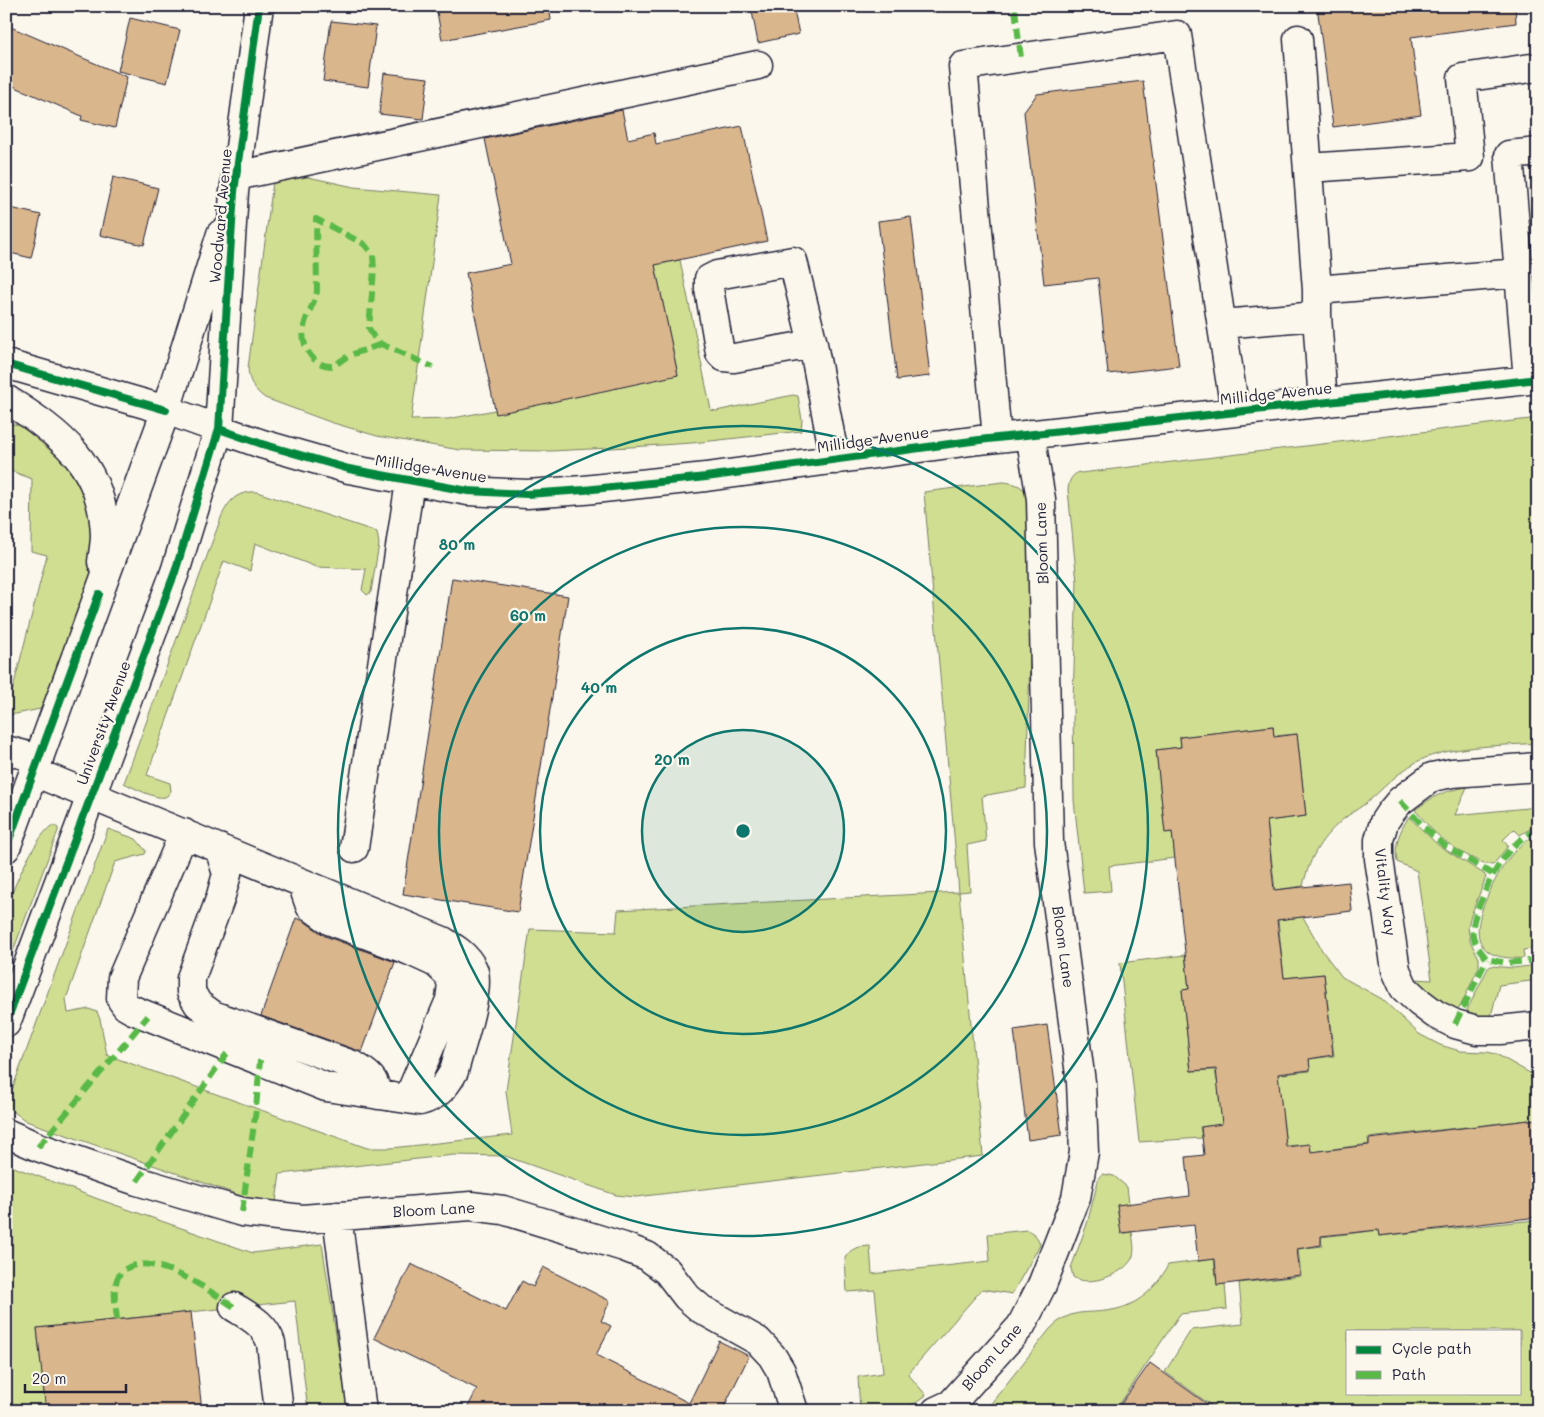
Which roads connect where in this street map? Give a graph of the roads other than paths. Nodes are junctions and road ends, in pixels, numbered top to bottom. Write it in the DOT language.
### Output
graph roads {
  1 [pos="259,6"];
  2 [pos="1298,39"];
  3 [pos="758,65"];
  4 [pos="1538,67"];
  5 [pos="1538,152"];
  6 [pos="1508,155"];
  7 [pos="1470,157"];
  8 [pos="1308,168"];
  9 [pos="235,184"];
  10 [pos="1519,273"];
  11 [pos="1317,303"];
  12 [pos="1530,311"];
  13 [pos="1222,324"];
  14 [pos="813,344"];
  15 [pos="6,364"];
  16 [pos="1533,380"];
  17 [pos="6,399"];
  18 [pos="1323,403"];
  19 [pos="166,410"];
  20 [pos="1235,411"];
  21 [pos="219,429"];
  22 [pos="1030,434"];
  23 [pos="997,438"];
  24 [pos="835,460"];
  25 [pos="410,482"];
  26 [pos="99,594"];
  27 [pos="6,750"];
  28 [pos="36,765"];
  29 [pos="1538,767"];
  30 [pos="92,796"];
  31 [pos="184,834"];
  32 [pos="6,848"];
  33 [pos="219,848"];
  34 [pos="354,848"];
  35 [pos="6,1024"];
  36 [pos="1538,1026"];
  37 [pos="378,1095"];
  38 [pos="6,1133"];
  39 [pos="337,1216"];
  40 [pos="234,1307"];
  41 [pos="279,1411"];
  42 [pos="362,1411"];
  43 [pos="794,1411"];
  44 [pos="936,1411"];
  1 -- 9 [label="street, Woodward Avenue"];
  2 -- 8 [label="street"];
  3 -- 9 [label="street"];
  4 -- 7 [label="street"];
  5 -- 6 [label="street"];
  6 -- 7 [label="street"];
  6 -- 10 [label="street"];
  7 -- 8 [label="street"];
  8 -- 11 [label="street"];
  9 -- 19 [label="street, Woodward Avenue"];
  9 -- 21 [label="street, Woodward Avenue"];
  10 -- 11 [label="street"];
  10 -- 12 [label="street"];
  11 -- 13 [label="street"];
  11 -- 18 [label="street"];
  12 -- 16 [label="street"];
  13 -- 20 [label="street"];
  13 -- 23 [label="street"];
  14 -- 24 [label="street"];
  15 -- 19 [label="street, Millidge Avenue"];
  16 -- 18 [label="street, Millidge Avenue"];
  17 -- 26 [label="street"];
  18 -- 20 [label="street, Millidge Avenue"];
  19 -- 21 [label="street, Millidge Avenue"];
  19 -- 26 [label="street"];
  20 -- 22 [label="street, Millidge Avenue"];
  21 -- 25 [label="street, Millidge Avenue"];
  21 -- 30 [label="street, University Avenue"];
  22 -- 23 [label="street, Millidge Avenue"];
  22 -- 44 [label="street, Bloom Lane"];
  23 -- 24 [label="street, Millidge Avenue"];
  24 -- 25 [label="street, Millidge Avenue"];
  25 -- 34 [label="street"];
  26 -- 28 [label="street"];
  27 -- 28 [label="street"];
  28 -- 30 [label="street"];
  28 -- 32 [label="street"];
  29 -- 36 [label="street, Vitality Way"];
  30 -- 31 [label="street"];
  30 -- 35 [label="street, University Avenue"];
  31 -- 33 [label="street"];
  31 -- 37 [label="street"];
  33 -- 37 [label="street"];
  33 -- 37 [label="street"];
  38 -- 39 [label="street, Bloom Lane"];
  39 -- 42 [label="street"];
  39 -- 43 [label="street, Bloom Lane"];
  40 -- 41 [label="street"];
}
